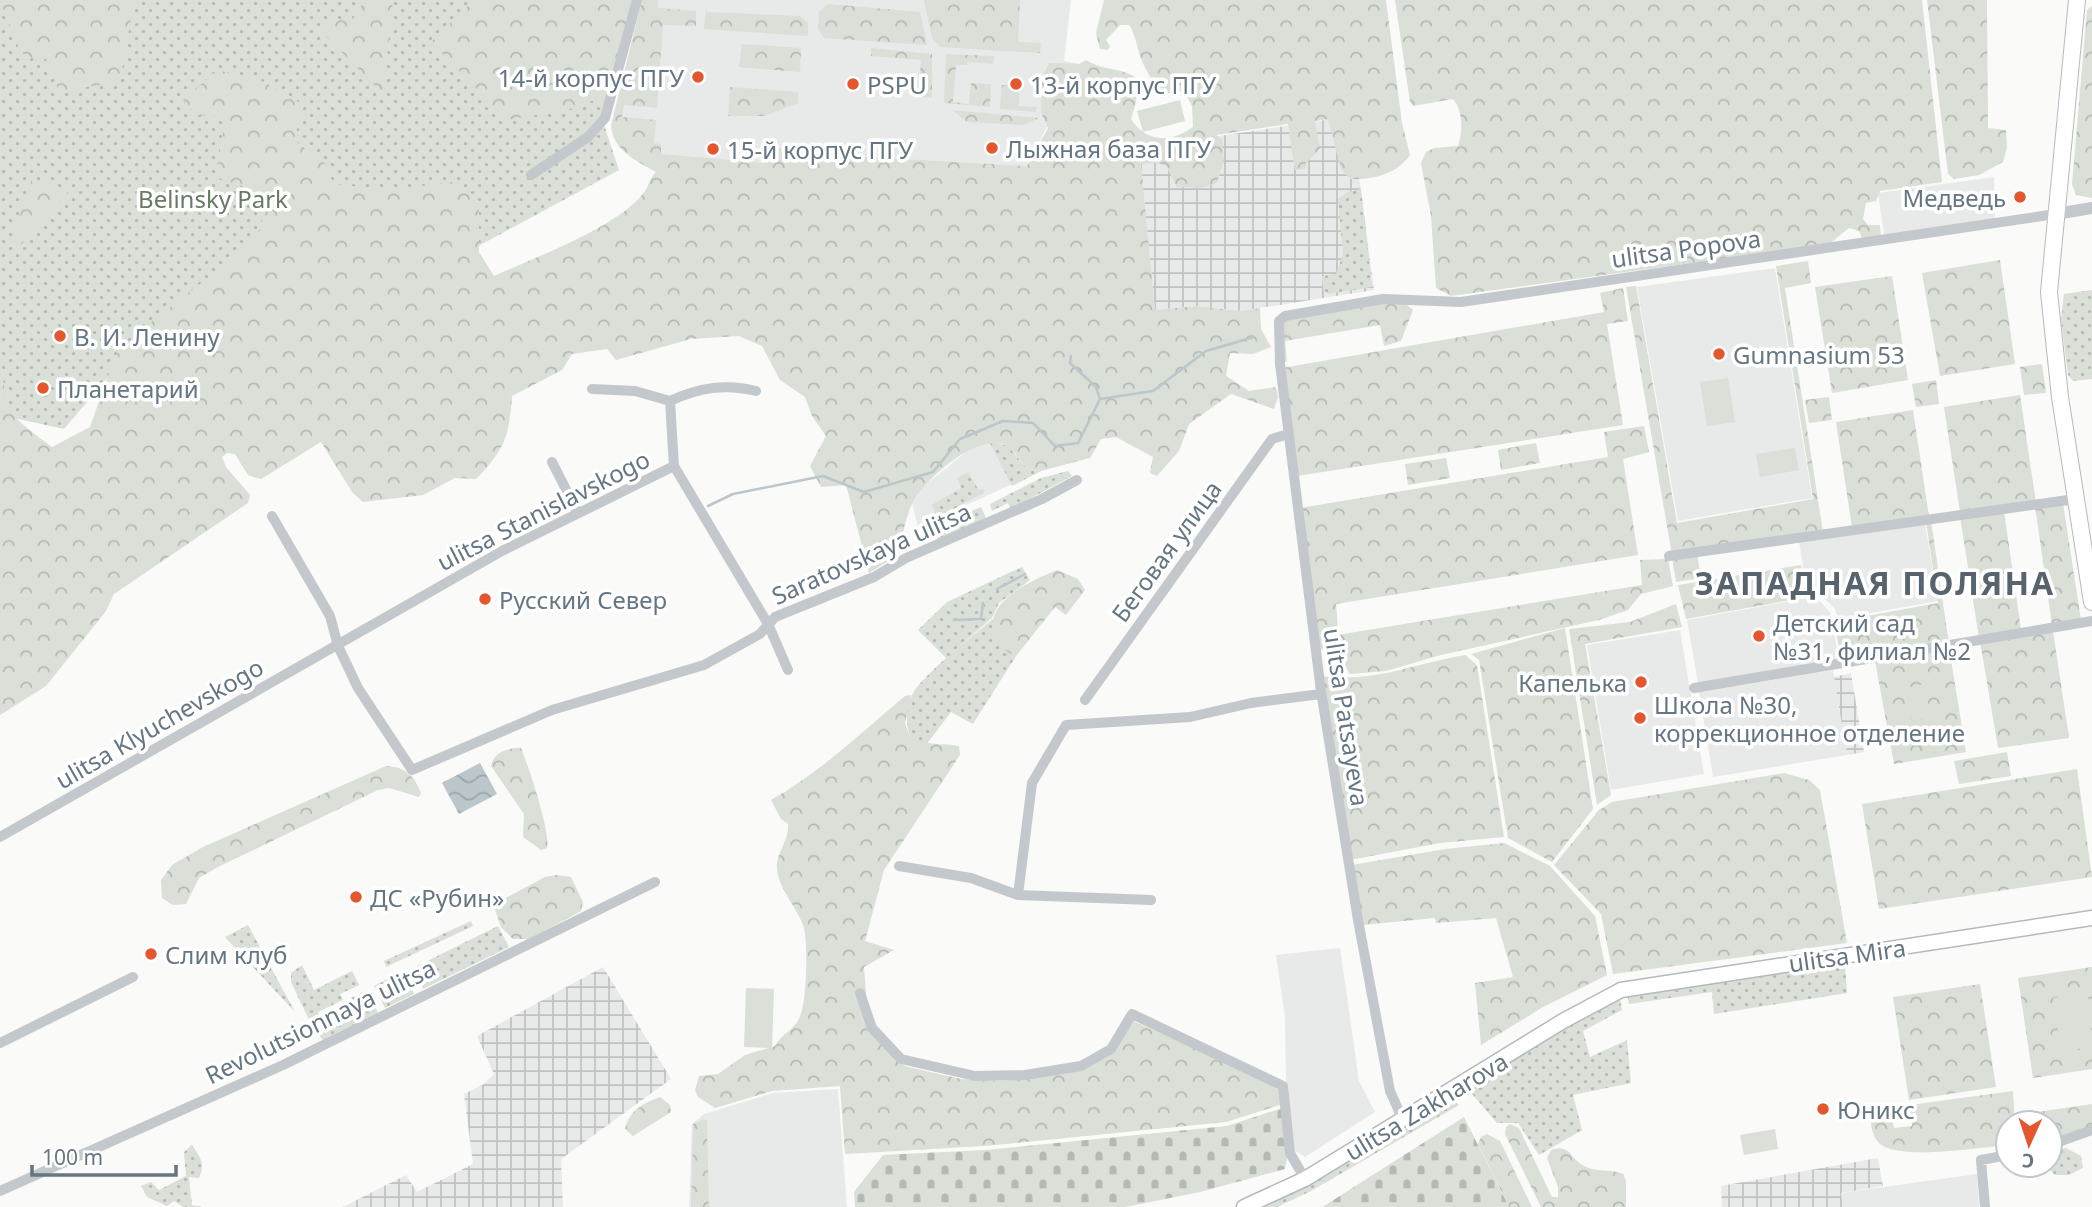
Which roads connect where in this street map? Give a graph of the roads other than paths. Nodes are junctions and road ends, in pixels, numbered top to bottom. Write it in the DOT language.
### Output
graph roads {
  1 [pos="637,0"];
  2 [pos="2077,0"];
  3 [pos="531,175"];
  4 [pos="2092,208"];
  5 [pos="2056,214"];
  6 [pos="1285,316"];
  7 [pos="592,389"];
  8 [pos="756,391"];
  9 [pos="670,401"];
  10 [pos="1288,434"];
  11 [pos="552,462"];
  12 [pos="674,466"];
  13 [pos="1077,480"];
  14 [pos="2075,499"];
  15 [pos="578,513"];
  16 [pos="272,516"];
  17 [pos="1670,556"];
  18 [pos="2092,602"];
  19 [pos="2092,621"];
  20 [pos="768,624"];
  21 [pos="338,646"];
  22 [pos="789,670"];
  23 [pos="1694,688"];
  24 [pos="1321,694"];
  25 [pos="1085,700"];
  26 [pos="0,837"];
  27 [pos="899,866"];
  28 [pos="655,882"];
  29 [pos="1018,895"];
  30 [pos="1151,900"];
  31 [pos="2092,918"];
  32 [pos="133,977"];
  33 [pos="860,993"];
  34 [pos="1604,997"];
  35 [pos="0,1043"];
  36 [pos="1403,1120"];
  37 [pos="2092,1130"];
  38 [pos="2064,1140"];
  39 [pos="1994,1158"];
  40 [pos="1305,1179"];
  41 [pos="0,1191"];
  42 [pos="1244,1207"];
  43 [pos="1985,1207"];
  1 -- 3 [label="street"];
  2 -- 5 [label="main road"];
  4 -- 5 [label="street, ulitsa Popova"];
  5 -- 6 [label="street, ulitsa Popova"];
  5 -- 14 [label="main road"];
  6 -- 10 [label="street, ulitsa Patsayeva"];
  7 -- 9 [label="street"];
  8 -- 9 [label="street"];
  9 -- 12 [label="street"];
  10 -- 24 [label="street, ulitsa Patsayeva"];
  10 -- 25 [label="street, Беговая улица"];
  11 -- 15 [label="street"];
  12 -- 15 [label="street, ulitsa Stanislavskogo"];
  12 -- 20 [label="street, ulitsa Stanislavskogo"];
  13 -- 20 [label="street, Saratovskaya ulitsa"];
  14 -- 17 [label="street"];
  14 -- 18 [label="main road"];
  15 -- 21 [label="street, ulitsa Stanislavskogo"];
  16 -- 21 [label="street"];
  19 -- 23 [label="street"];
  20 -- 21 [label="street, Saratovskaya ulitsa"];
  20 -- 22 [label="street, ulitsa Stanislavskogo"];
  21 -- 26 [label="street, ulitsa Klyuchevskogo"];
  24 -- 29 [label="street"];
  24 -- 36 [label="street, ulitsa Patsayeva"];
  27 -- 29 [label="street"];
  28 -- 41 [label="street, Revolutsionnaya ulitsa"];
  29 -- 30 [label="street"];
  31 -- 34 [label="main road, ulitsa Mira"];
  32 -- 35 [label="street"];
  33 -- 40 [label="street"];
  34 -- 36 [label="main road, ulitsa Zakharova"];
  36 -- 40 [label="main road, ulitsa Zakharova"];
  37 -- 38 [label="street"];
  39 -- 43 [label="street"];
  40 -- 42 [label="main road, ulitsa Zakharova"];
}
